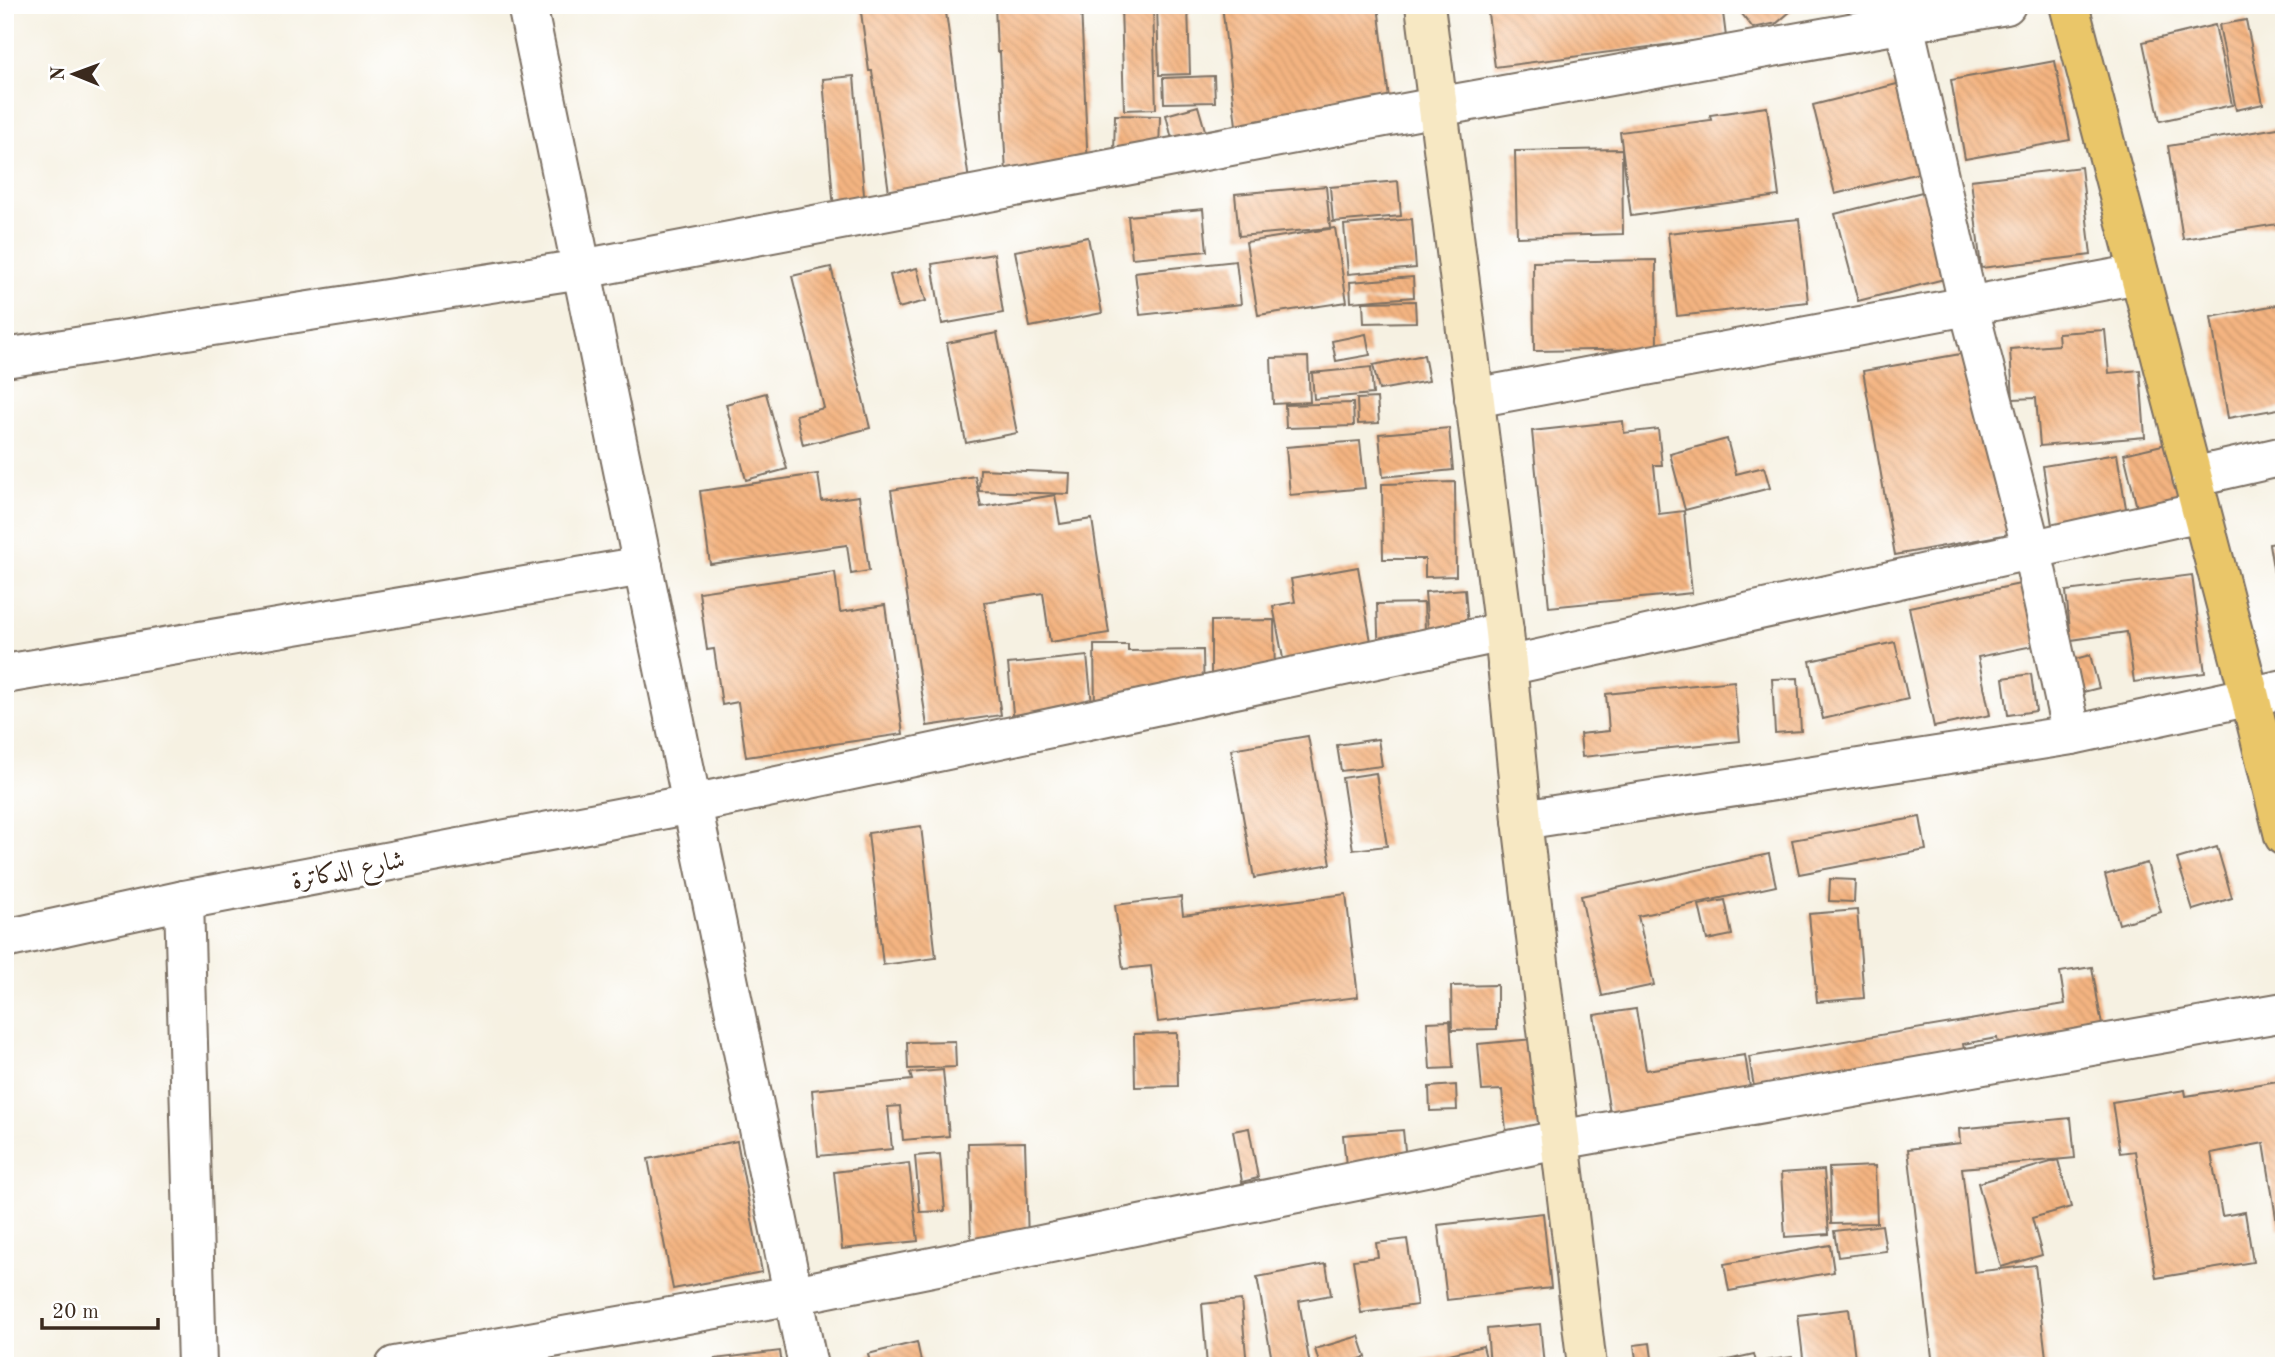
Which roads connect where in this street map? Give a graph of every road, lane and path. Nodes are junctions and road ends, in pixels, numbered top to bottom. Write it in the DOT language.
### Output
graph roads {
  1 [pos="527,5"];
  2 [pos="1425,5"];
  3 [pos="2006,5"];
  4 [pos="2069,5"];
  5 [pos="1904,24"];
  6 [pos="1437,107"];
  7 [pos="582,269"];
  8 [pos="2139,274"];
  9 [pos="1968,304"];
  10 [pos="5,358"];
  11 [pos="1474,398"];
  12 [pos="2284,456"];
  13 [pos="2197,494"];
  14 [pos="2032,551"];
  15 [pos="643,566"];
  16 [pos="1506,649"];
  17 [pos="5,674"];
  18 [pos="2267,693"];
  19 [pos="2072,735"];
  20 [pos="692,804"];
  21 [pos="1522,820"];
  22 [pos="2284,836"];
  23 [pos="184,900"];
  24 [pos="5,939"];
  25 [pos="2284,1012"];
  26 [pos="1559,1140"];
  27 [pos="794,1294"];
  28 [pos="197,1366"];
  29 [pos="395,1366"];
  30 [pos="808,1366"];
  31 [pos="1587,1366"];
  1 -- 7 [label="street"];
  2 -- 6 [label="street"];
  3 -- 5 [label="street"];
  4 -- 8 [label="main road"];
  5 -- 6 [label="street"];
  5 -- 9 [label="street"];
  6 -- 7 [label="street"];
  6 -- 11 [label="street"];
  7 -- 10 [label="street"];
  7 -- 15 [label="street"];
  8 -- 9 [label="street"];
  8 -- 13 [label="main road"];
  9 -- 11 [label="street"];
  9 -- 14 [label="street"];
  11 -- 16 [label="street"];
  12 -- 13 [label="street, شارع الدكاترة"];
  13 -- 14 [label="street, شارع الدكاترة"];
  13 -- 18 [label="main road"];
  14 -- 16 [label="street, شارع الدكاترة"];
  14 -- 19 [label="street"];
  15 -- 17 [label="street"];
  15 -- 20 [label="street"];
  16 -- 20 [label="street, شارع الدكاترة"];
  16 -- 21 [label="street"];
  18 -- 19 [label="street"];
  18 -- 22 [label="main road"];
  19 -- 21 [label="street"];
  20 -- 23 [label="street, شارع الدكاترة"];
  20 -- 27 [label="street"];
  21 -- 26 [label="street"];
  23 -- 24 [label="street, شارع الدكاترة"];
  23 -- 28 [label="street"];
  25 -- 26 [label="street"];
  26 -- 27 [label="street"];
  26 -- 31 [label="street"];
  27 -- 29 [label="street"];
  27 -- 30 [label="street"];
}
